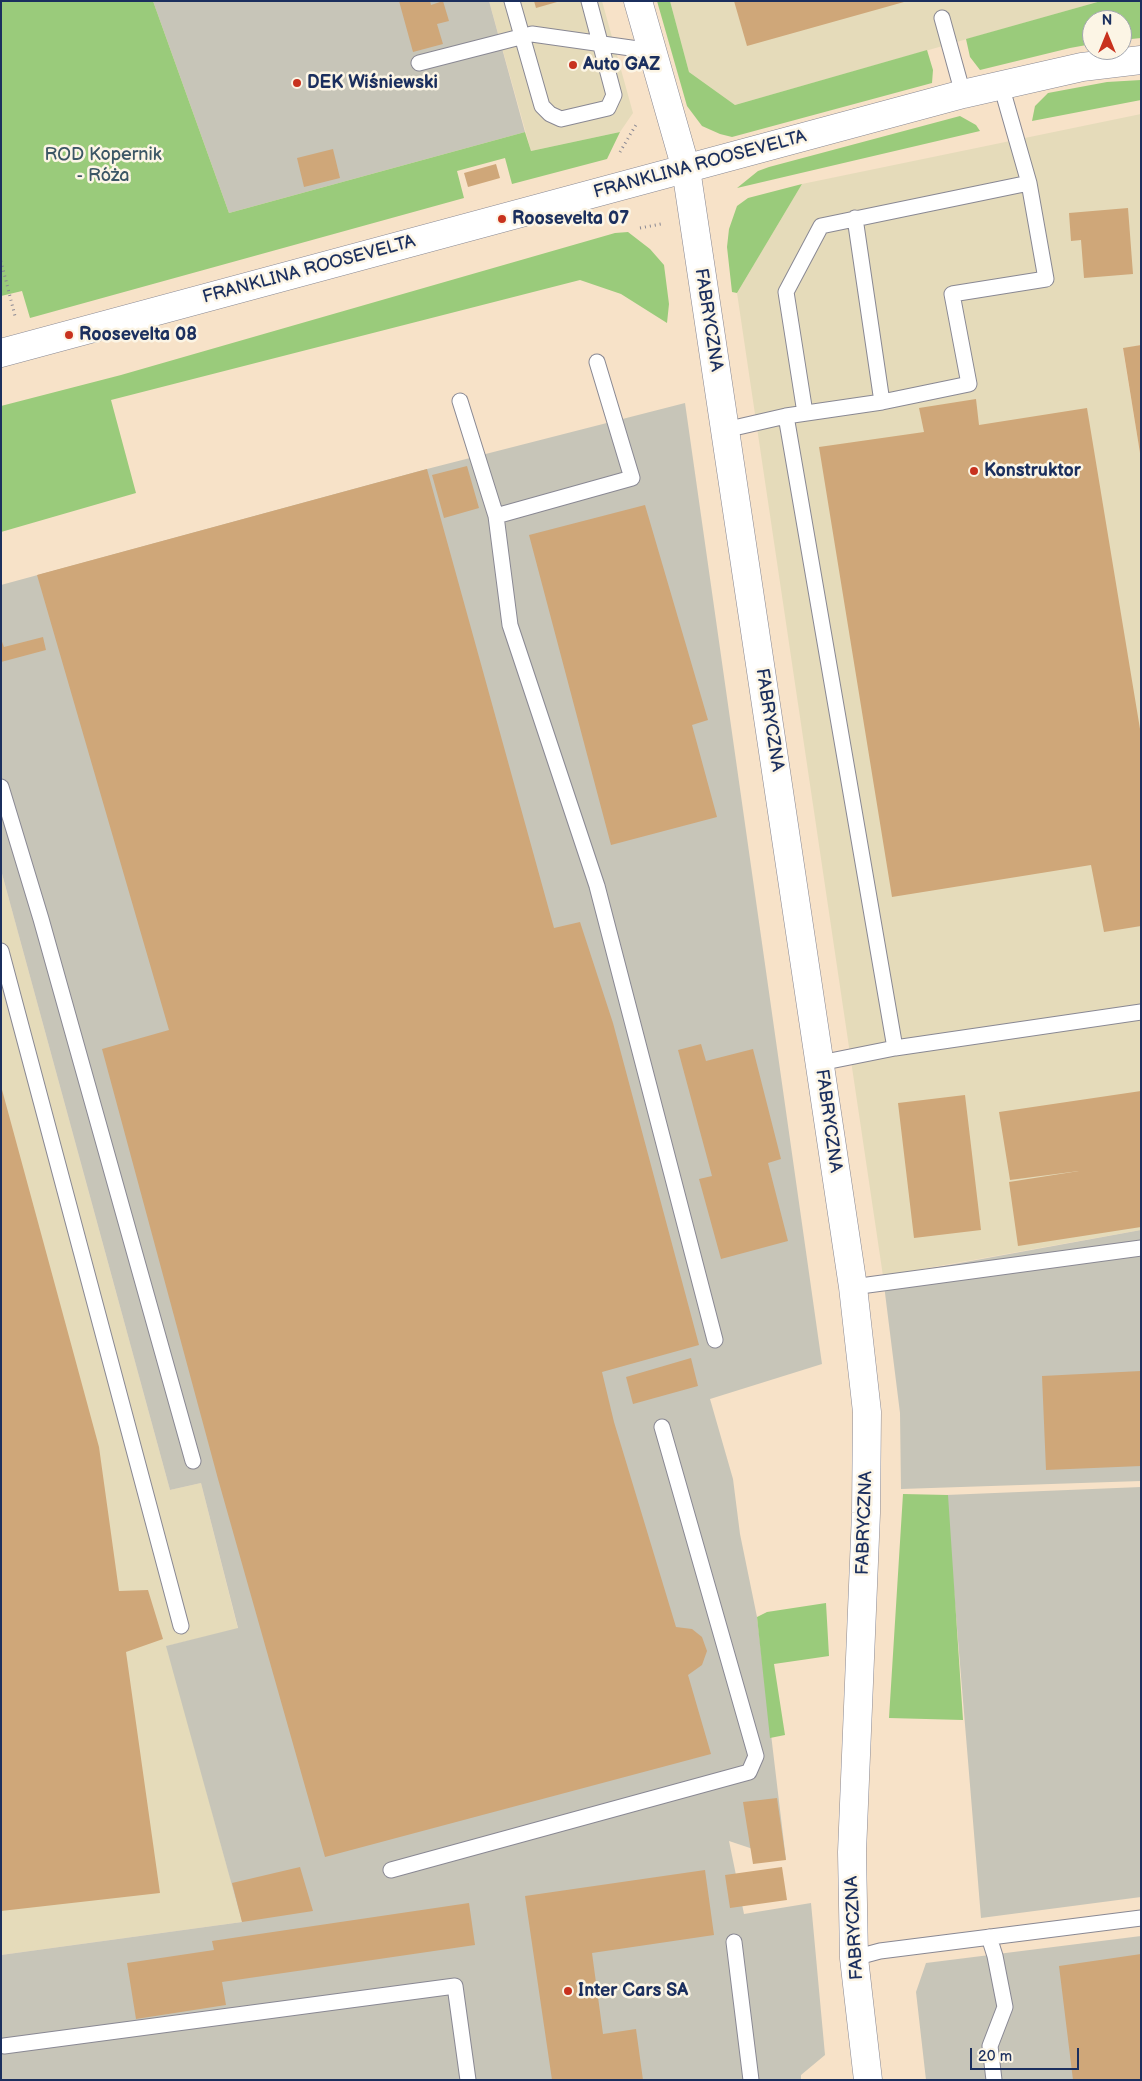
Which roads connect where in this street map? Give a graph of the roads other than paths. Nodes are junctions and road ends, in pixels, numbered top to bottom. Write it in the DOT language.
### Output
graph roads {
  1 [pos="512,1"];
  2 [pos="589,1"];
  3 [pos="638,1"];
  4 [pos="942,18"];
  5 [pos="522,36"];
  6 [pos="600,43"];
  7 [pos="652,51"];
  8 [pos="1141,60"];
  9 [pos="419,63"];
  10 [pos="1001,84"];
  11 [pos="964,94"];
  12 [pos="686,169"];
  13 [pos="1029,183"];
  14 [pos="855,218"];
  15 [pos="12,350"];
  16 [pos="597,362"];
  17 [pos="460,401"];
  18 [pos="882,402"];
  19 [pos="805,413"];
  20 [pos="786,416"];
  21 [pos="725,430"];
  22 [pos="496,516"];
  23 [pos="1,787"];
  24 [pos="1,951"];
  25 [pos="1141,1012"];
  26 [pos="895,1048"];
  27 [pos="820,1063"];
  28 [pos="1141,1248"];
  29 [pos="853,1287"];
  30 [pos="715,1340"];
  31 [pos="662,1426"];
  32 [pos="193,1461"];
  33 [pos="181,1626"];
  34 [pos="391,1870"];
  35 [pos="1141,1918"];
  36 [pos="989,1938"];
  37 [pos="734,1942"];
  38 [pos="854,1958"];
  39 [pos="4,2046"];
  40 [pos="468,2080"];
  41 [pos="751,2080"];
  42 [pos="868,2080"];
  43 [pos="994,2080"];
  1 -- 5 [label="lane"];
  2 -- 6 [label="lane"];
  3 -- 7 [label="street, FABRYCZNA"];
  4 -- 11 [label="lane"];
  5 -- 6 [label="lane"];
  5 -- 6 [label="lane"];
  5 -- 9 [label="lane"];
  6 -- 7 [label="lane"];
  7 -- 12 [label="street, FABRYCZNA"];
  8 -- 10 [label="street, FRANKLINA ROOSEVELTA"];
  10 -- 11 [label="street, FRANKLINA ROOSEVELTA"];
  10 -- 13 [label="lane"];
  11 -- 12 [label="street, FRANKLINA ROOSEVELTA"];
  12 -- 15 [label="street, FRANKLINA ROOSEVELTA"];
  12 -- 21 [label="street, FABRYCZNA"];
  13 -- 14 [label="lane"];
  13 -- 18 [label="lane"];
  14 -- 18 [label="lane"];
  14 -- 19 [label="lane"];
  16 -- 22 [label="lane"];
  17 -- 22 [label="lane"];
  18 -- 19 [label="lane"];
  19 -- 20 [label="lane"];
  20 -- 21 [label="lane"];
  20 -- 26 [label="lane"];
  21 -- 27 [label="street, FABRYCZNA"];
  22 -- 30 [label="lane"];
  23 -- 32 [label="lane"];
  24 -- 33 [label="lane"];
  25 -- 26 [label="lane"];
  26 -- 27 [label="lane"];
  27 -- 29 [label="street, FABRYCZNA"];
  28 -- 29 [label="lane"];
  29 -- 38 [label="street, FABRYCZNA"];
  31 -- 34 [label="lane"];
  35 -- 36 [label="lane"];
  36 -- 38 [label="lane"];
  36 -- 43 [label="lane"];
  37 -- 41 [label="lane"];
  38 -- 42 [label="street, FABRYCZNA"];
  39 -- 40 [label="lane"];
}
